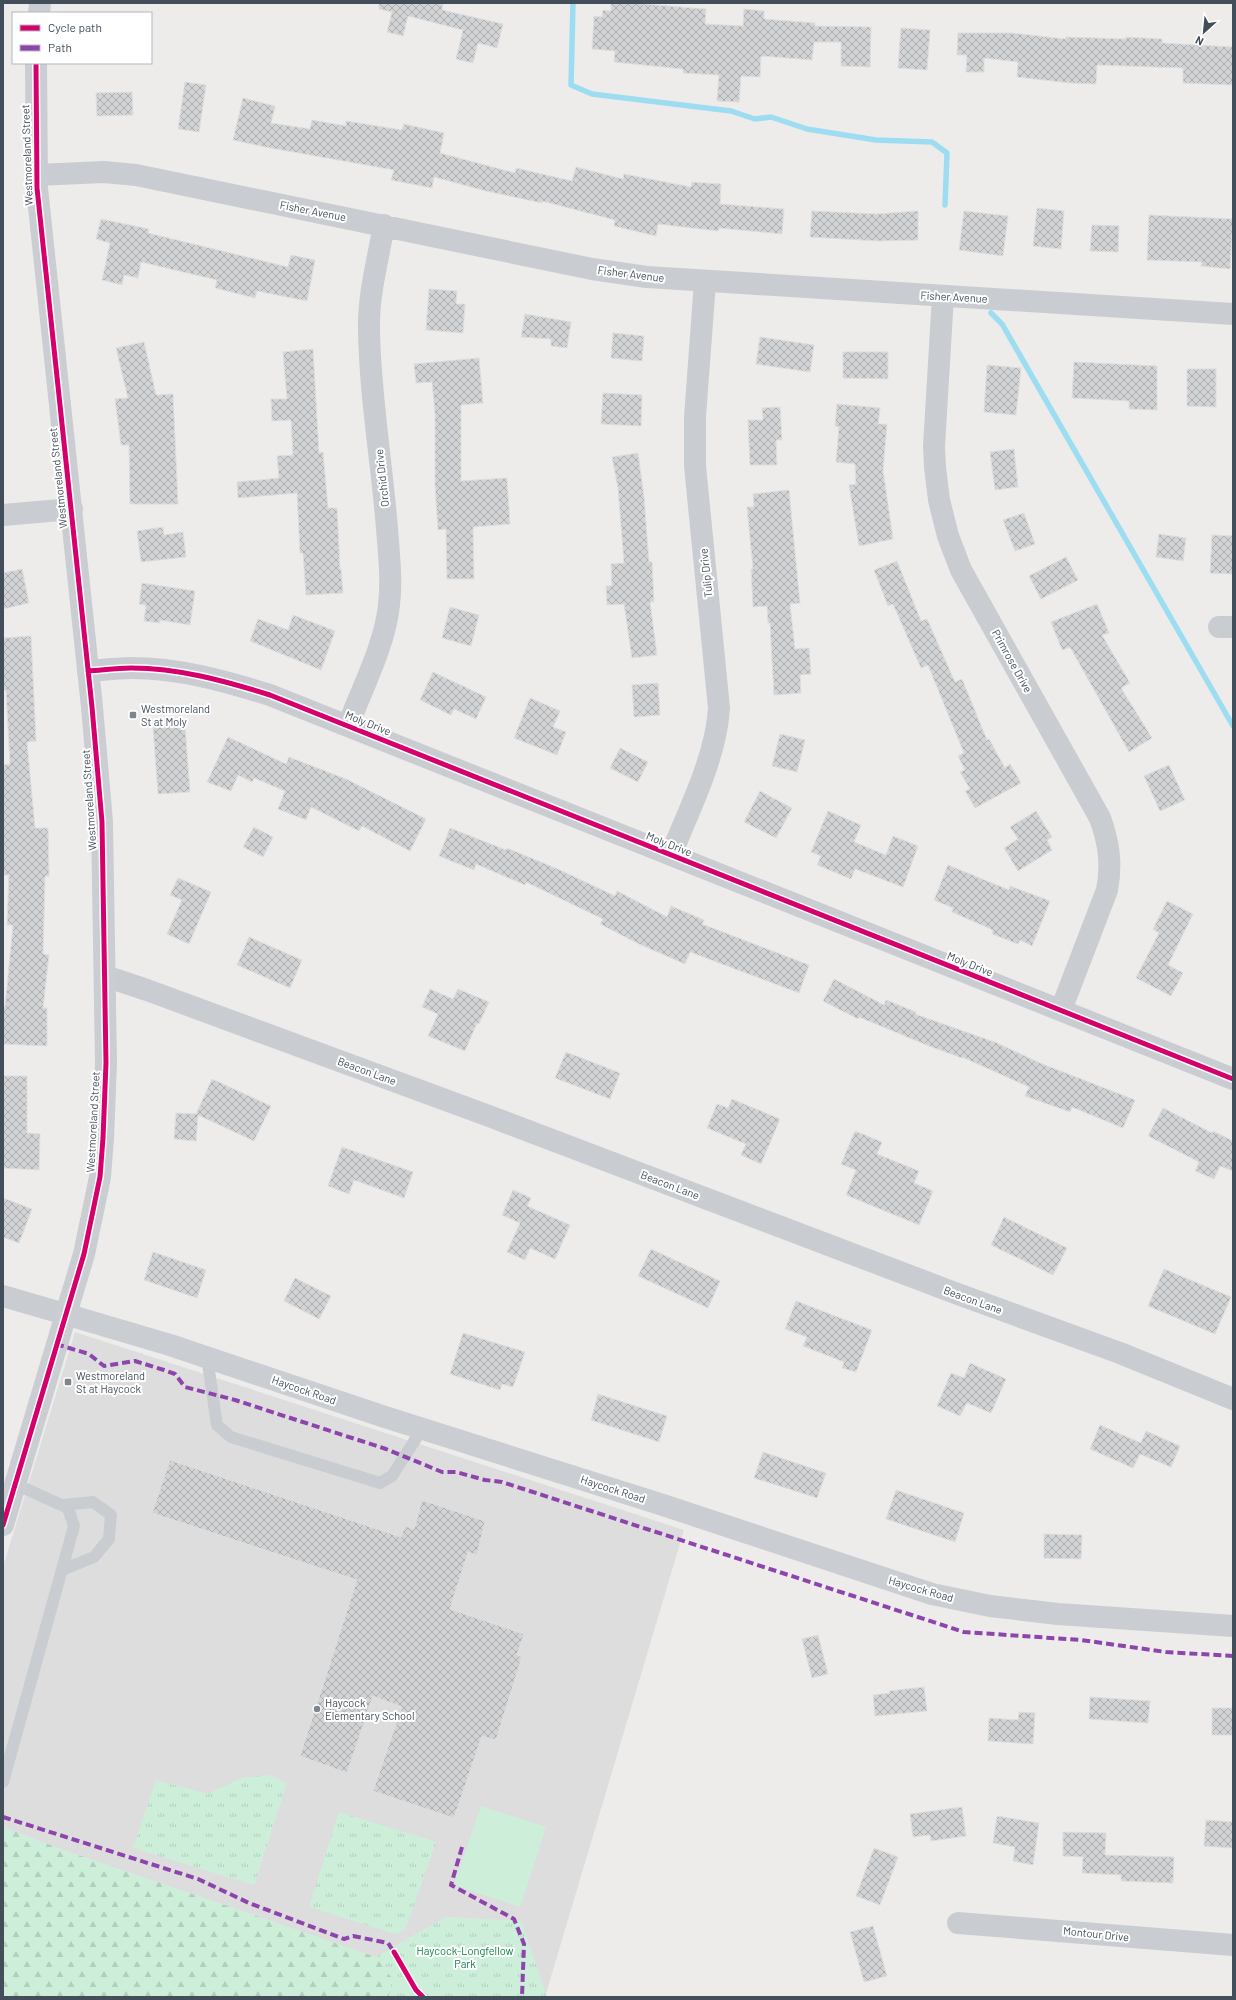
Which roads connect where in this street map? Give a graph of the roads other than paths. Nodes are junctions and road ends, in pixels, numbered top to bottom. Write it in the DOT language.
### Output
graph roads {
  1 [pos="36,64"];
  2 [pos="37,175"];
  3 [pos="384,225"];
  4 [pos="705,282"];
  5 [pos="943,296"];
  6 [pos="1233,314"];
  7 [pos="72,509"];
  8 [pos="3,515"];
  9 [pos="88,671"];
  10 [pos="348,726"];
  11 [pos="671,855"];
  12 [pos="105,976"];
  13 [pos="1061,1010"];
  14 [pos="1233,1079"];
  15 [pos="3,1296"];
  16 [pos="65,1314"];
  17 [pos="207,1357"];
  18 [pos="1233,1399"];
  19 [pos="422,1429"];
  20 [pos="15,1484"];
  21 [pos="62,1505"];
  22 [pos="3,1525"];
  23 [pos="62,1570"];
  24 [pos="1233,1626"];
  25 [pos="3,1782"];
  26 [pos="958,1922"];
  27 [pos="1233,1945"];
  1 -- 2 [label="main road, Westmoreland Street"];
  2 -- 3 [label="street, Fisher Avenue"];
  2 -- 7 [label="main road, Westmoreland Street"];
  3 -- 4 [label="street, Fisher Avenue"];
  3 -- 10 [label="street, Orchid Drive"];
  4 -- 5 [label="street, Fisher Avenue"];
  4 -- 11 [label="street, Tulip Drive"];
  5 -- 6 [label="street, Fisher Avenue"];
  5 -- 13 [label="street, Primrose Drive"];
  7 -- 8 [label="street"];
  7 -- 9 [label="main road, Westmoreland Street"];
  9 -- 10 [label="street, Moly Drive"];
  9 -- 12 [label="main road, Westmoreland Street"];
  10 -- 11 [label="street, Moly Drive"];
  11 -- 13 [label="street, Moly Drive"];
  12 -- 16 [label="main road, Westmoreland Street"];
  12 -- 18 [label="street, Beacon Lane"];
  13 -- 14 [label="street, Moly Drive"];
  15 -- 16 [label="street, Haycock Road"];
  16 -- 17 [label="main road, Haycock Road"];
  16 -- 20 [label="main road, Westmoreland Street"];
  17 -- 19 [label="main road, Haycock Road"];
  17 -- 19 [label="lane"];
  19 -- 24 [label="main road, Haycock Road"];
  20 -- 21 [label="lane"];
  20 -- 22 [label="main road, Westmoreland Street"];
  21 -- 23 [label="lane"];
  21 -- 23 [label="lane"];
  23 -- 25 [label="lane"];
  26 -- 27 [label="street, Montour Drive"];
}
